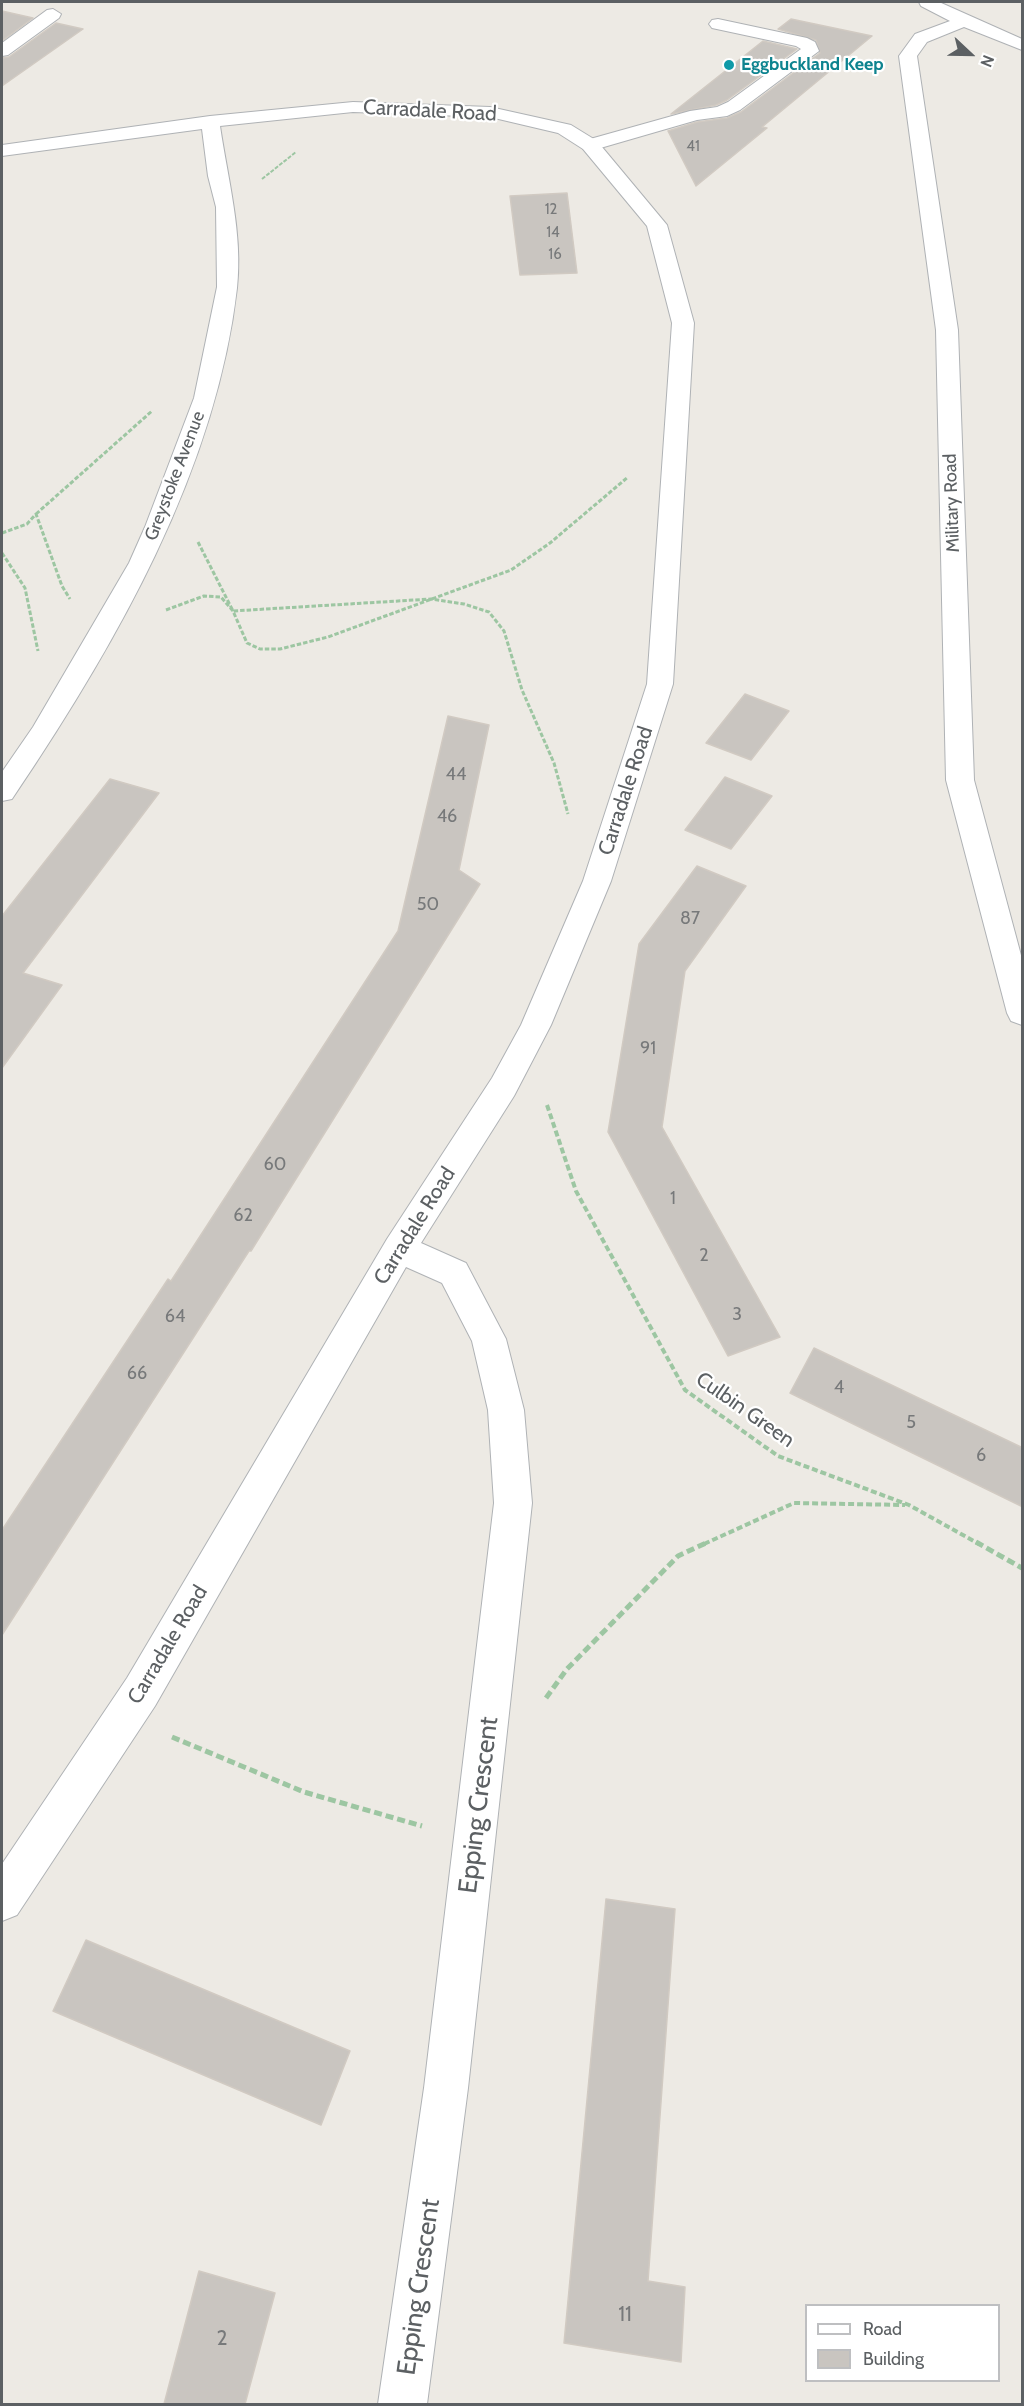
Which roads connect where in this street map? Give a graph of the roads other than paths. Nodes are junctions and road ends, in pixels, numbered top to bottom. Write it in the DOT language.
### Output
graph roads {
  1 [pos="927,2"];
  2 [pos="53,14"];
  3 [pos="964,21"];
  4 [pos="718,24"];
  5 [pos="1023,45"];
  6 [pos="2,51"];
  7 [pos="210,122"];
  8 [pos="590,145"];
  9 [pos="2,150"];
  10 [pos="2,792"];
  11 [pos="1023,1013"];
  12 [pos="399,1249"];
  13 [pos="2,1900"];
  14 [pos="403,2404"];
  1 -- 3 [label="street"];
  2 -- 6 [label="street"];
  3 -- 5 [label="street"];
  3 -- 11 [label="street, Military Road"];
  4 -- 8 [label="street"];
  7 -- 8 [label="street, Carradale Road"];
  7 -- 9 [label="street, Carradale Road"];
  7 -- 10 [label="street, Greystoke Avenue"];
  8 -- 12 [label="street, Carradale Road"];
  12 -- 13 [label="street, Carradale Road"];
  12 -- 14 [label="street, Epping Crescent"];
}
